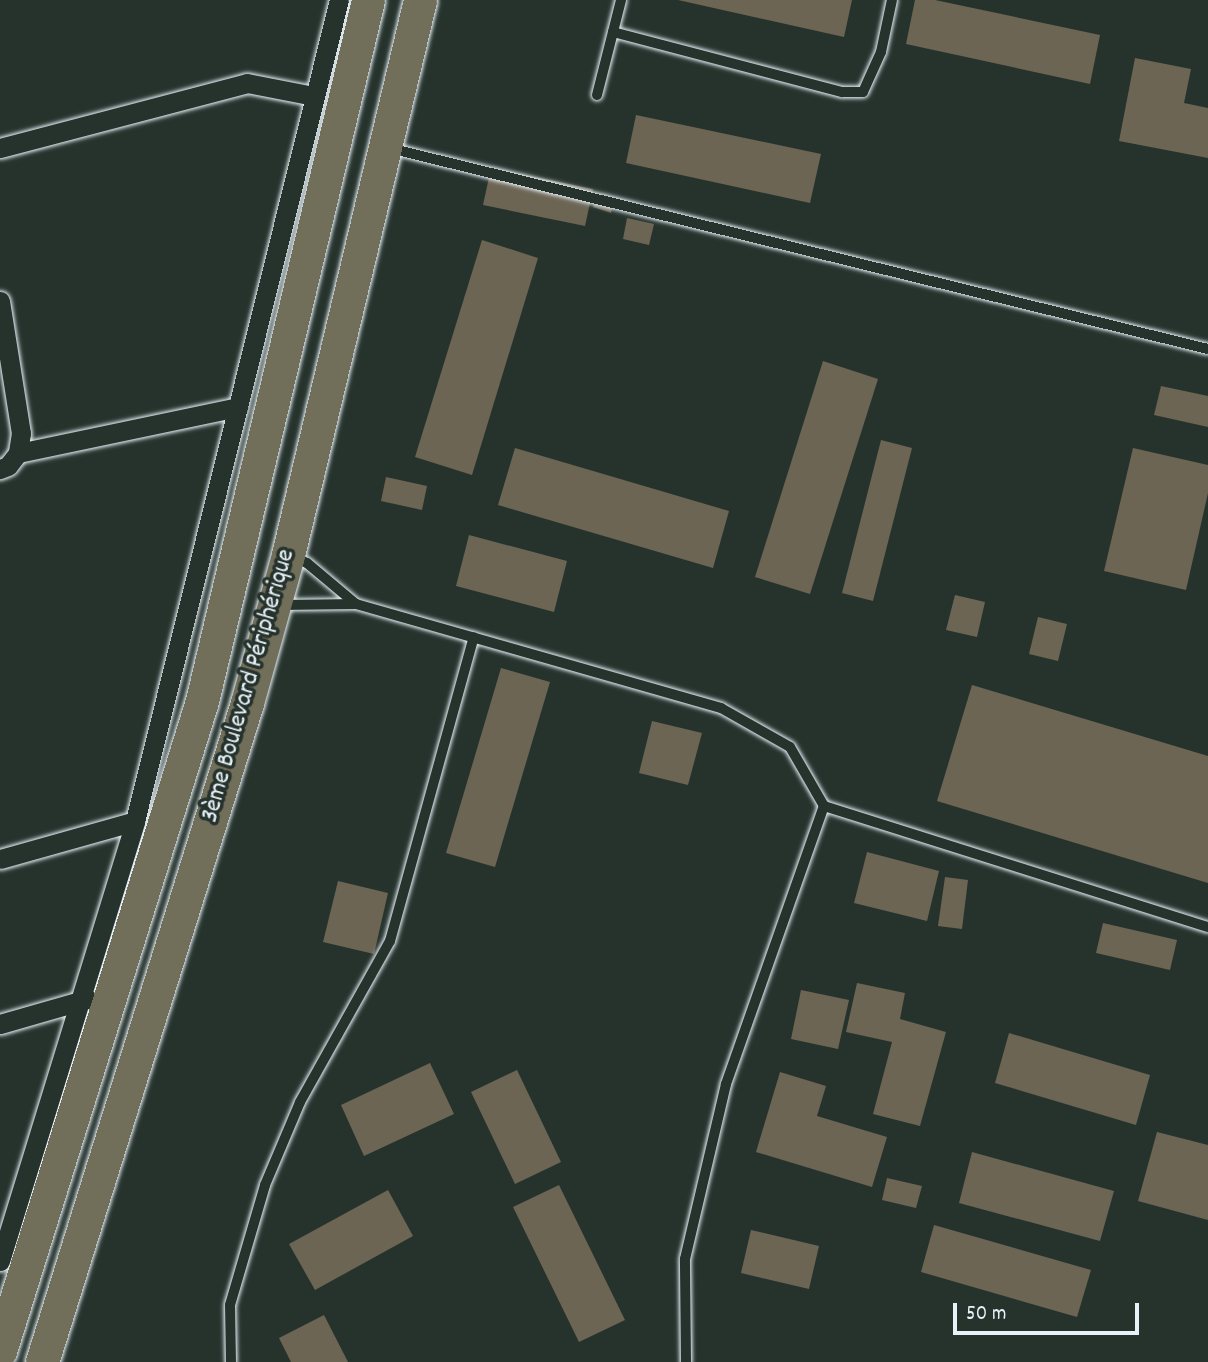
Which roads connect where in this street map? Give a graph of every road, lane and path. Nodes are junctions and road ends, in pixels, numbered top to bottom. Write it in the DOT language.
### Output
graph roads {
  1 [pos="340,0"];
  2 [pos="368,0"];
  3 [pos="420,0"];
  4 [pos="621,0"];
  5 [pos="892,0"];
  6 [pos="613,32"];
  7 [pos="597,95"];
  8 [pos="314,96"];
  9 [pos="385,147"];
  10 [pos="0,148"];
  11 [pos="0,301"];
  12 [pos="1208,349"];
  13 [pos="6,373"];
  14 [pos="238,407"];
  15 [pos="18,453"];
  16 [pos="0,469"];
  17 [pos="288,555"];
  18 [pos="356,604"];
  19 [pos="273,606"];
  20 [pos="474,637"];
  21 [pos="824,806"];
  22 [pos="135,821"];
  23 [pos="0,859"];
  24 [pos="1208,927"];
  25 [pos="111,992"];
  26 [pos="79,1001"];
  27 [pos="0,1024"];
  28 [pos="0,1261"];
  29 [pos="0,1351"];
  30 [pos="42,1362"];
  31 [pos="231,1362"];
  32 [pos="686,1362"];
  1 -- 8 [label="street"];
  2 -- 25 [label="highway, 3ème Boulevard Périphérique"];
  3 -- 9 [label="highway, 3ème Boulevard Périphérique"];
  4 -- 6 [label="lane"];
  5 -- 6 [label="lane"];
  6 -- 7 [label="lane"];
  8 -- 10 [label="street"];
  8 -- 14 [label="street"];
  9 -- 12 [label="lane"];
  9 -- 17 [label="highway, 3ème Boulevard Périphérique"];
  11 -- 13 [label="street"];
  13 -- 15 [label="street"];
  14 -- 15 [label="street"];
  14 -- 22 [label="street"];
  15 -- 16 [label="street"];
  17 -- 18 [label="lane"];
  17 -- 19 [label="highway, 3ème Boulevard Périphérique"];
  18 -- 19 [label="lane"];
  18 -- 20 [label="lane"];
  19 -- 30 [label="highway, 3ème Boulevard Périphérique"];
  20 -- 21 [label="lane"];
  20 -- 31 [label="lane"];
  21 -- 24 [label="lane"];
  21 -- 32 [label="lane"];
  22 -- 23 [label="street"];
  22 -- 26 [label="street"];
  25 -- 26 [label="street"];
  25 -- 29 [label="highway, 3ème Boulevard Périphérique"];
  26 -- 27 [label="street"];
  26 -- 28 [label="street"];
}
